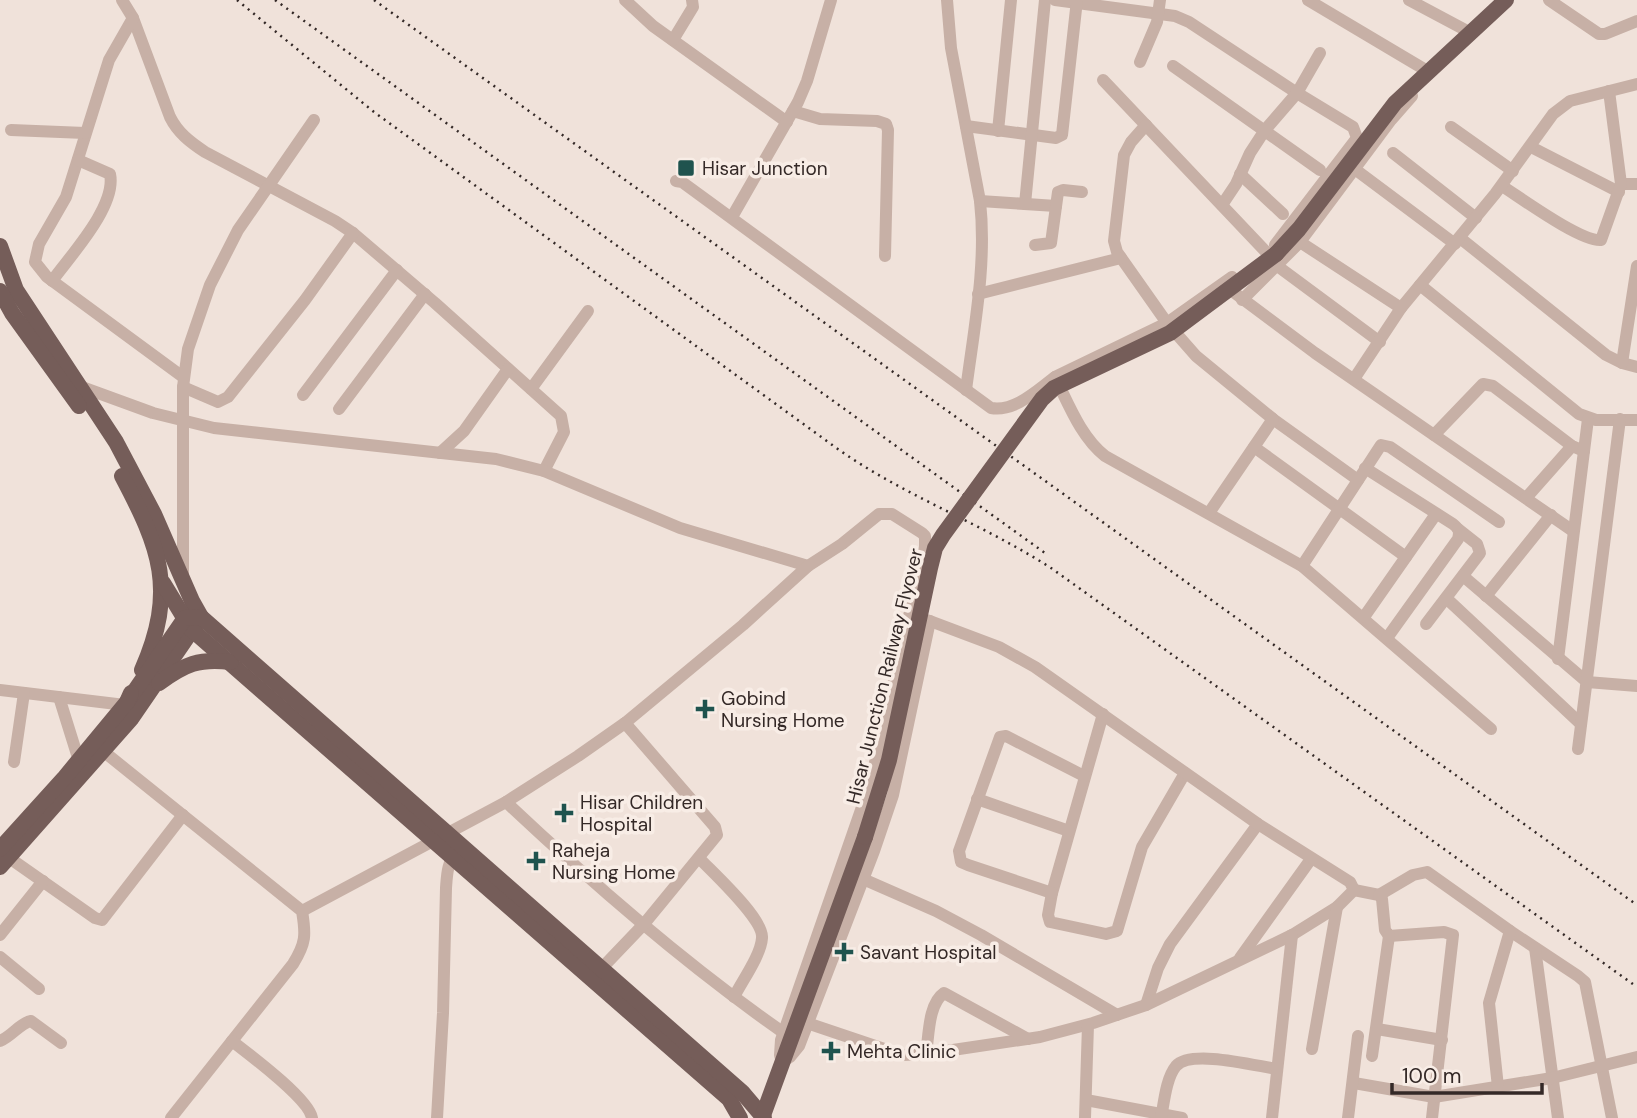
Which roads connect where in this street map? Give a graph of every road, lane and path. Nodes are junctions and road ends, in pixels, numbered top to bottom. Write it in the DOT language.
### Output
graph roads {
  1 [pos="122,0"];
  2 [pos="625,0"];
  3 [pos="692,0"];
  4 [pos="831,0"];
  5 [pos="947,0"];
  6 [pos="1010,0"];
  7 [pos="1045,0"];
  8 [pos="1055,0"];
  9 [pos="1308,0"];
  10 [pos="1409,0"];
  11 [pos="1549,0"];
  12 [pos="1077,1"];
  13 [pos="1497,2"];
  14 [pos="1106,3"];
  15 [pos="638,5"];
  16 [pos="1159,6"];
  17 [pos="133,18"];
  18 [pos="1637,21"];
  19 [pos="1471,33"];
  20 [pos="673,40"];
  21 [pos="1320,53"];
  22 [pos="1140,62"];
  23 [pos="1173,66"];
  24 [pos="1423,76"];
  25 [pos="1103,80"];
  26 [pos="1637,83"];
  27 [pos="1609,90"];
  28 [pos="1297,93"];
  29 [pos="790,116"];
  30 [pos="314,120"];
  31 [pos="1146,125"];
  32 [pos="966,126"];
  33 [pos="1451,128"];
  34 [pos="11,130"];
  35 [pos="1265,130"];
  36 [pos="998,131"];
  37 [pos="85,133"];
  38 [pos="1031,135"];
  39 [pos="1531,147"];
  40 [pos="1392,153"];
  41 [pos="78,160"];
  42 [pos="1320,170"];
  43 [pos="1356,170"];
  44 [pos="1513,171"];
  45 [pos="1240,174"];
  46 [pos="676,181"];
  47 [pos="1637,184"];
  48 [pos="267,186"];
  49 [pos="1502,186"];
  50 [pos="1620,188"];
  51 [pos="1082,192"];
  52 [pos="981,201"];
  53 [pos="1025,204"];
  54 [pos="1222,205"];
  55 [pos="1056,206"];
  56 [pos="1283,214"];
  57 [pos="732,217"];
  58 [pos="1476,218"];
  59 [pos="353,233"];
  60 [pos="1457,241"];
  61 [pos="1300,242"];
  62 [pos="1035,245"];
  63 [pos="0,246"];
  64 [pos="885,256"];
  65 [pos="1273,257"];
  66 [pos="1121,258"];
  67 [pos="1637,266"];
  68 [pos="397,270"];
  69 [pos="52,281"];
  70 [pos="1223,284"];
  71 [pos="1420,285"];
  72 [pos="0,291"];
  73 [pos="425,294"];
  74 [pos="978,294"];
  75 [pos="1242,300"];
  76 [pos="1401,309"];
  77 [pos="588,311"];
  78 [pos="1167,323"];
  79 [pos="1380,342"];
  80 [pos="1622,363"];
  81 [pos="1637,367"];
  82 [pos="508,369"];
  83 [pos="1055,377"];
  84 [pos="1354,379"];
  85 [pos="183,382"];
  86 [pos="78,386"];
  87 [pos="531,389"];
  88 [pos="966,390"];
  89 [pos="303,395"];
  90 [pos="339,410"];
  91 [pos="1273,419"];
  92 [pos="1588,419"];
  93 [pos="1620,419"];
  94 [pos="1637,420"];
  95 [pos="183,421"];
  96 [pos="464,432"];
  97 [pos="1434,435"];
  98 [pos="1254,447"];
  99 [pos="1578,448"];
  100 [pos="440,453"];
  101 [pos="466,456"];
  102 [pos="1365,468"];
  103 [pos="544,471"];
  104 [pos="1358,481"];
  105 [pos="1526,498"];
  106 [pos="1339,509"];
  107 [pos="1209,513"];
  108 [pos="1436,514"];
  109 [pos="1551,515"];
  110 [pos="1499,522"];
  111 [pos="1458,528"];
  112 [pos="1573,531"];
  113 [pos="1406,557"];
  114 [pos="808,566"];
  115 [pos="1302,566"];
  116 [pos="1463,576"];
  117 [pos="183,579"];
  118 [pos="163,583"];
  119 [pos="1486,596"];
  120 [pos="1446,598"];
  121 [pos="911,616"];
  122 [pos="1364,617"];
  123 [pos="192,621"];
  124 [pos="930,621"];
  125 [pos="1426,624"];
  126 [pos="1387,638"];
  127 [pos="1558,659"];
  128 [pos="231,662"];
  129 [pos="1587,682"];
  130 [pos="1637,686"];
  131 [pos="152,688"];
  132 [pos="0,690"];
  133 [pos="24,693"];
  134 [pos="59,697"];
  135 [pos="126,704"];
  136 [pos="1103,714"];
  137 [pos="625,723"];
  138 [pos="1581,724"];
  139 [pos="1491,729"];
  140 [pos="1578,749"];
  141 [pos="103,751"];
  142 [pos="79,761"];
  143 [pos="13,762"];
  144 [pos="1185,773"];
  145 [pos="1084,776"];
  146 [pos="978,799"];
  147 [pos="506,802"];
  148 [pos="183,815"];
  149 [pos="1258,824"];
  150 [pos="1069,831"];
  151 [pos="439,836"];
  152 [pos="457,852"];
  153 [pos="3,858"];
  154 [pos="699,858"];
  155 [pos="1311,859"];
  156 [pos="863,879"];
  157 [pos="43,881"];
  158 [pos="1354,890"];
  159 [pos="1052,892"];
  160 [pos="1379,895"];
  161 [pos="1337,907"];
  162 [pos="302,911"];
  163 [pos="644,924"];
  164 [pos="1510,931"];
  165 [pos="0,935"];
  166 [pos="1292,936"];
  167 [pos="1389,936"];
  168 [pos="1535,948"];
  169 [pos="0,957"];
  170 [pos="1240,959"];
  171 [pos="601,969"];
  172 [pos="39,989"];
  173 [pos="734,997"];
  174 [pos="1146,1005"];
  175 [pos="1116,1015"];
  176 [pos="807,1023"];
  177 [pos="1088,1025"];
  178 [pos="0,1026"];
  179 [pos="1377,1029"];
  180 [pos="784,1033"];
  181 [pos="12,1035"];
  182 [pos="1358,1036"];
  183 [pos="1028,1039"];
  184 [pos="1442,1040"];
  185 [pos="0,1041"];
  186 [pos="232,1041"];
  187 [pos="61,1043"];
  188 [pos="1312,1049"];
  189 [pos="926,1054"];
  190 [pos="1372,1056"];
  191 [pos="1637,1057"];
  192 [pos="782,1062"];
  193 [pos="1603,1066"];
  194 [pos="1277,1069"];
  195 [pos="1552,1078"];
  196 [pos="1354,1083"];
  197 [pos="1498,1087"];
  198 [pos="1434,1097"];
  199 [pos="1086,1100"];
  200 [pos="1161,1116"];
  201 [pos="171,1118"];
  202 [pos="312,1118"];
  203 [pos="437,1118"];
  204 [pos="740,1118"];
  205 [pos="763,1118"];
  206 [pos="1085,1118"];
  207 [pos="1182,1118"];
  208 [pos="1272,1118"];
  209 [pos="1348,1118"];
  210 [pos="1432,1118"];
  211 [pos="1558,1118"];
  212 [pos="1612,1118"];
  1 -- 17 [label="street"];
  2 -- 15 [label="street"];
  3 -- 20 [label="street"];
  4 -- 29 [label="street"];
  5 -- 32 [label="street"];
  6 -- 36 [label="street"];
  7 -- 38 [label="street"];
  8 -- 12 [label="street"];
  9 -- 24 [label="street"];
  10 -- 19 [label="street"];
  11 -- 18 [label="street"];
  12 -- 14 [label="street"];
  12 -- 38 [label="street"];
  13 -- 19 [label="main road, Hisar Junction Railway Flyover"];
  14 -- 16 [label="street"];
  15 -- 20 [label="street"];
  16 -- 22 [label="street"];
  16 -- 28 [label="street"];
  17 -- 37 [label="street"];
  17 -- 48 [label="street"];
  19 -- 24 [label="main road, Hisar Junction Railway Flyover"];
  20 -- 29 [label="street"];
  21 -- 28 [label="street"];
  23 -- 35 [label="street"];
  24 -- 43 [label="street"];
  24 -- 65 [label="main road, Hisar Junction Railway Flyover"];
  25 -- 31 [label="street"];
  26 -- 27 [label="street"];
  27 -- 39 [label="street"];
  27 -- 50 [label="street"];
  28 -- 35 [label="street"];
  28 -- 65 [label="street"];
  29 -- 57 [label="street"];
  29 -- 64 [label="street"];
  30 -- 48 [label="street"];
  31 -- 54 [label="street"];
  31 -- 66 [label="street"];
  32 -- 36 [label="street"];
  32 -- 52 [label="street"];
  33 -- 44 [label="street"];
  34 -- 37 [label="street"];
  35 -- 42 [label="street"];
  35 -- 45 [label="street"];
  36 -- 38 [label="street"];
  37 -- 41 [label="street"];
  38 -- 53 [label="street"];
  39 -- 44 [label="street"];
  39 -- 50 [label="street"];
  40 -- 58 [label="street"];
  41 -- 69 [label="street"];
  41 -- 69 [label="street"];
  43 -- 60 [label="street"];
  43 -- 61 [label="street"];
  44 -- 49 [label="street"];
  45 -- 54 [label="street"];
  45 -- 56 [label="street"];
  46 -- 57 [label="street"];
  47 -- 50 [label="street"];
  48 -- 59 [label="street"];
  48 -- 85 [label="street"];
  49 -- 50 [label="street"];
  49 -- 58 [label="street"];
  51 -- 55 [label="street"];
  52 -- 53 [label="street"];
  52 -- 74 [label="street"];
  53 -- 55 [label="street"];
  54 -- 65 [label="street"];
  55 -- 62 [label="street"];
  57 -- 88 [label="street"];
  58 -- 60 [label="street"];
  59 -- 68 [label="street"];
  59 -- 85 [label="street"];
  60 -- 71 [label="street"];
  60 -- 80 [label="street"];
  61 -- 65 [label="street"];
  61 -- 76 [label="street"];
  63 -- 86 [label="main road"];
  65 -- 70 [label="street"];
  65 -- 75 [label="street"];
  65 -- 79 [label="street"];
  65 -- 192 [label="main road, Hisar Junction Railway Flyover, bridge"];
  66 -- 74 [label="street"];
  66 -- 78 [label="street"];
  67 -- 80 [label="street"];
  68 -- 73 [label="street"];
  68 -- 89 [label="street"];
  69 -- 85 [label="street"];
  70 -- 75 [label="street"];
  70 -- 78 [label="street"];
  71 -- 76 [label="street"];
  71 -- 92 [label="street"];
  72 -- 118 [label="main road"];
  73 -- 82 [label="street"];
  73 -- 90 [label="street"];
  74 -- 88 [label="street"];
  75 -- 84 [label="street"];
  76 -- 79 [label="street"];
  77 -- 87 [label="street"];
  78 -- 83 [label="street"];
  78 -- 91 [label="street"];
  79 -- 84 [label="street"];
  80 -- 81 [label="street"];
  82 -- 87 [label="street"];
  82 -- 96 [label="street"];
  83 -- 88 [label="street"];
  83 -- 107 [label="street"];
  84 -- 97 [label="street"];
  85 -- 95 [label="street"];
  86 -- 95 [label="street"];
  86 -- 117 [label="main road"];
  87 -- 103 [label="street"];
  91 -- 98 [label="street"];
  91 -- 104 [label="street"];
  92 -- 93 [label="street"];
  92 -- 99 [label="street"];
  93 -- 94 [label="street"];
  93 -- 129 [label="street"];
  95 -- 100 [label="street"];
  95 -- 117 [label="street"];
  96 -- 100 [label="street"];
  96 -- 101 [label="street"];
  97 -- 99 [label="street"];
  97 -- 105 [label="street"];
  98 -- 106 [label="street"];
  98 -- 107 [label="street"];
  99 -- 105 [label="street"];
  99 -- 112 [label="street"];
  100 -- 101 [label="street"];
  101 -- 103 [label="street"];
  102 -- 104 [label="street"];
  102 -- 108 [label="street"];
  102 -- 110 [label="street"];
  103 -- 114 [label="street"];
  104 -- 106 [label="street"];
  105 -- 109 [label="street"];
  106 -- 113 [label="street"];
  106 -- 115 [label="street"];
  107 -- 115 [label="street"];
  108 -- 111 [label="street"];
  108 -- 113 [label="street"];
  109 -- 112 [label="street"];
  109 -- 119 [label="street"];
  111 -- 116 [label="street"];
  111 -- 126 [label="street"];
  112 -- 127 [label="street"];
  113 -- 122 [label="street"];
  114 -- 121 [label="street"];
  114 -- 137 [label="street"];
  115 -- 122 [label="street"];
  116 -- 119 [label="street"];
  116 -- 120 [label="street"];
  117 -- 123 [label="main road"];
  118 -- 123 [label="main road"];
  118 -- 135 [label="main road"];
  119 -- 127 [label="street"];
  120 -- 125 [label="street"];
  120 -- 138 [label="street"];
  121 -- 124 [label="street"];
  121 -- 180 [label="street"];
  122 -- 126 [label="street"];
  123 -- 128 [label="main road"];
  123 -- 131 [label="main road"];
  123 -- 135 [label="main road"];
  123 -- 151 [label="main road"];
  124 -- 136 [label="street"];
  124 -- 156 [label="street"];
  126 -- 139 [label="street"];
  127 -- 129 [label="street"];
  128 -- 131 [label="main road"];
  128 -- 151 [label="main road"];
  129 -- 130 [label="street"];
  129 -- 138 [label="street"];
  131 -- 141 [label="main road"];
  132 -- 133 [label="street"];
  133 -- 134 [label="street"];
  133 -- 143 [label="street"];
  134 -- 135 [label="street"];
  134 -- 142 [label="street"];
  135 -- 142 [label="main road"];
  136 -- 144 [label="street"];
  136 -- 145 [label="street"];
  137 -- 147 [label="street"];
  137 -- 154 [label="street"];
  138 -- 140 [label="street"];
  141 -- 148 [label="street"];
  141 -- 153 [label="main road"];
  142 -- 153 [label="main road"];
  144 -- 149 [label="street"];
  144 -- 159 [label="street"];
  145 -- 146 [label="street"];
  145 -- 150 [label="street"];
  146 -- 150 [label="street"];
  146 -- 159 [label="street"];
  147 -- 151 [label="street"];
  147 -- 163 [label="street"];
  148 -- 157 [label="street"];
  148 -- 162 [label="street"];
  149 -- 155 [label="street"];
  149 -- 174 [label="street"];
  150 -- 159 [label="street"];
  151 -- 152 [label="main road"];
  151 -- 162 [label="street"];
  152 -- 171 [label="main road"];
  152 -- 203 [label="street"];
  152 -- 204 [label="main road"];
  153 -- 157 [label="street"];
  154 -- 163 [label="street"];
  154 -- 173 [label="street"];
  155 -- 158 [label="street"];
  155 -- 170 [label="street"];
  156 -- 175 [label="street"];
  156 -- 176 [label="street"];
  157 -- 165 [label="street"];
  158 -- 160 [label="street"];
  158 -- 161 [label="street"];
  160 -- 164 [label="street"];
  160 -- 167 [label="street"];
  161 -- 166 [label="street"];
  161 -- 188 [label="street"];
  162 -- 186 [label="street"];
  163 -- 171 [label="street"];
  163 -- 173 [label="street"];
  164 -- 168 [label="street"];
  164 -- 197 [label="street"];
  166 -- 170 [label="street"];
  166 -- 194 [label="street"];
  167 -- 179 [label="street"];
  167 -- 184 [label="street"];
  168 -- 193 [label="street"];
  168 -- 195 [label="street"];
  169 -- 172 [label="street"];
  170 -- 174 [label="street"];
  171 -- 205 [label="main road"];
  173 -- 180 [label="street"];
  174 -- 175 [label="street"];
  175 -- 177 [label="street"];
  176 -- 189 [label="street"];
  176 -- 192 [label="street"];
  177 -- 183 [label="street"];
  177 -- 199 [label="street"];
  178 -- 181 [label="street"];
  179 -- 184 [label="street"];
  179 -- 190 [label="street"];
  180 -- 192 [label="street"];
  181 -- 185 [label="street"];
  181 -- 187 [label="street"];
  182 -- 196 [label="street"];
  183 -- 189 [label="street"];
  183 -- 189 [label="street"];
  184 -- 198 [label="street"];
  186 -- 201 [label="street"];
  186 -- 202 [label="street"];
  191 -- 193 [label="street"];
  192 -- 205 [label="main road, Hisar Junction Railway Flyover"];
  193 -- 195 [label="street"];
  193 -- 212 [label="street"];
  194 -- 200 [label="street"];
  194 -- 208 [label="street"];
  195 -- 197 [label="street"];
  195 -- 211 [label="street"];
  196 -- 198 [label="street"];
  196 -- 209 [label="street"];
  197 -- 198 [label="street"];
  198 -- 210 [label="street"];
  199 -- 200 [label="street"];
  199 -- 206 [label="street"];
  200 -- 207 [label="street"];
}
